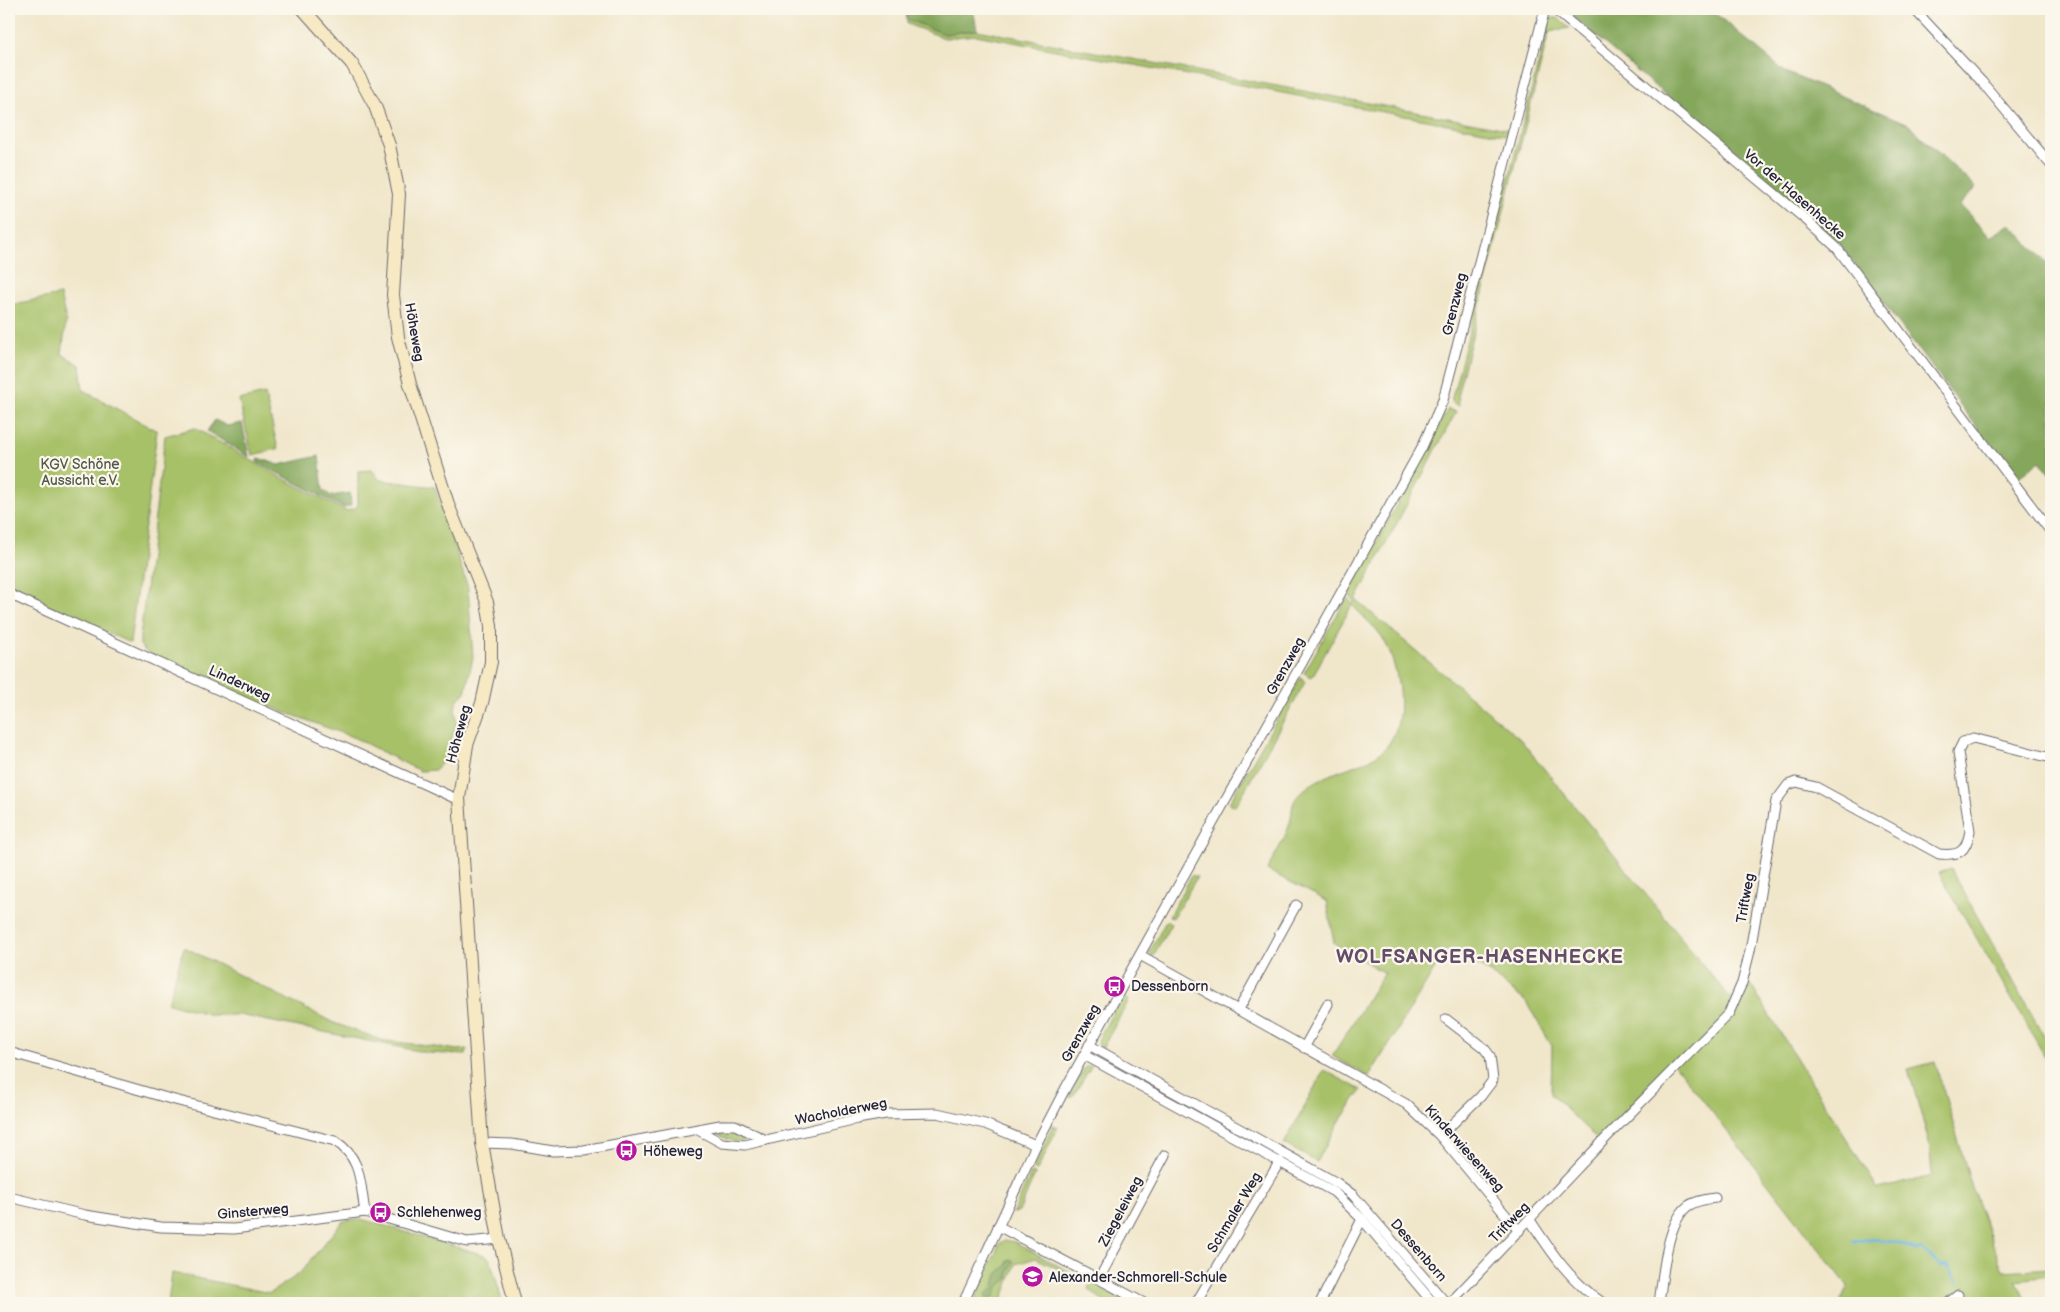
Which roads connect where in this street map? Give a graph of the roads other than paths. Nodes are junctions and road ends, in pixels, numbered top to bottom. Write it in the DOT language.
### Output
graph roads {
  1 [pos="303,9"];
  2 [pos="1545,9"];
  3 [pos="1554,9"];
  4 [pos="1914,9"];
  5 [pos="2051,165"];
  6 [pos="2051,532"];
  7 [pos="9,594"];
  8 [pos="2051,758"];
  9 [pos="459,798"];
  10 [pos="1296,905"];
  11 [pos="1140,955"];
  12 [pos="1328,1004"];
  13 [pos="1239,1010"];
  14 [pos="1446,1020"];
  15 [pos="1089,1045"];
  16 [pos="1304,1048"];
  17 [pos="9,1052"];
  18 [pos="1084,1055"];
  19 [pos="698,1130"];
  20 [pos="1440,1136"];
  21 [pos="766,1140"];
  22 [pos="482,1143"];
  23 [pos="1036,1145"];
  24 [pos="1165,1156"];
  25 [pos="1280,1162"];
  26 [pos="9,1197"];
  27 [pos="1715,1198"];
  28 [pos="365,1212"];
  29 [pos="1362,1218"];
  30 [pos="1530,1220"];
  31 [pos="998,1226"];
  32 [pos="1519,1231"];
  33 [pos="498,1239"];
  34 [pos="1099,1279"];
  35 [pos="1958,1295"];
  36 [pos="515,1303"];
  37 [pos="963,1303"];
  38 [pos="1144,1303"];
  39 [pos="1196,1303"];
  40 [pos="1320,1303"];
  41 [pos="1433,1303"];
  42 [pos="1446,1303"];
  43 [pos="1450,1303"];
  44 [pos="1603,1303"];
  45 [pos="1658,1303"];
  46 [pos="1948,1303"];
  1 -- 9 [label="street, Höheweg"];
  2 -- 11 [label="street, Grenzweg"];
  3 -- 6 [label="street, Vor der Hasenhecke"];
  4 -- 5 [label="street"];
  7 -- 9 [label="street, Linderweg"];
  8 -- 30 [label="street, Triftweg"];
  9 -- 22 [label="street, Höheweg"];
  10 -- 13 [label="street"];
  11 -- 13 [label="street, Kinderwiesenweg"];
  11 -- 15 [label="street, Grenzweg"];
  12 -- 16 [label="street"];
  13 -- 16 [label="street, Kinderwiesenweg"];
  14 -- 20 [label="street"];
  15 -- 18 [label="street, Grenzweg"];
  15 -- 42 [label="street, Dessenborn"];
  16 -- 20 [label="street, Kinderwiesenweg"];
  17 -- 28 [label="street"];
  18 -- 23 [label="street, Grenzweg"];
  18 -- 25 [label="street, Dessenborn"];
  19 -- 21 [label="street, Wacholderweg"];
  19 -- 21 [label="street"];
  19 -- 22 [label="street"];
  20 -- 32 [label="street, Kinderwiesenweg"];
  21 -- 23 [label="street, Wacholderweg"];
  22 -- 33 [label="street, Höheweg"];
  23 -- 31 [label="street, Grenzweg"];
  24 -- 34 [label="street, Ziegeleiweg"];
  25 -- 29 [label="street, Dessenborn"];
  25 -- 39 [label="street, Schmaler Weg"];
  26 -- 28 [label="street, Ginsterweg"];
  27 -- 45 [label="street"];
  28 -- 33 [label="street, Ginsterweg"];
  29 -- 40 [label="street"];
  29 -- 41 [label="street, Dessenborn"];
  30 -- 32 [label="street, Triftweg"];
  30 -- 44 [label="street"];
  31 -- 34 [label="street"];
  31 -- 37 [label="street, Grenzweg"];
  32 -- 43 [label="street, Triftweg"];
  33 -- 36 [label="street, Höheweg"];
  34 -- 38 [label="street"];
  35 -- 46 [label="street"];
}
